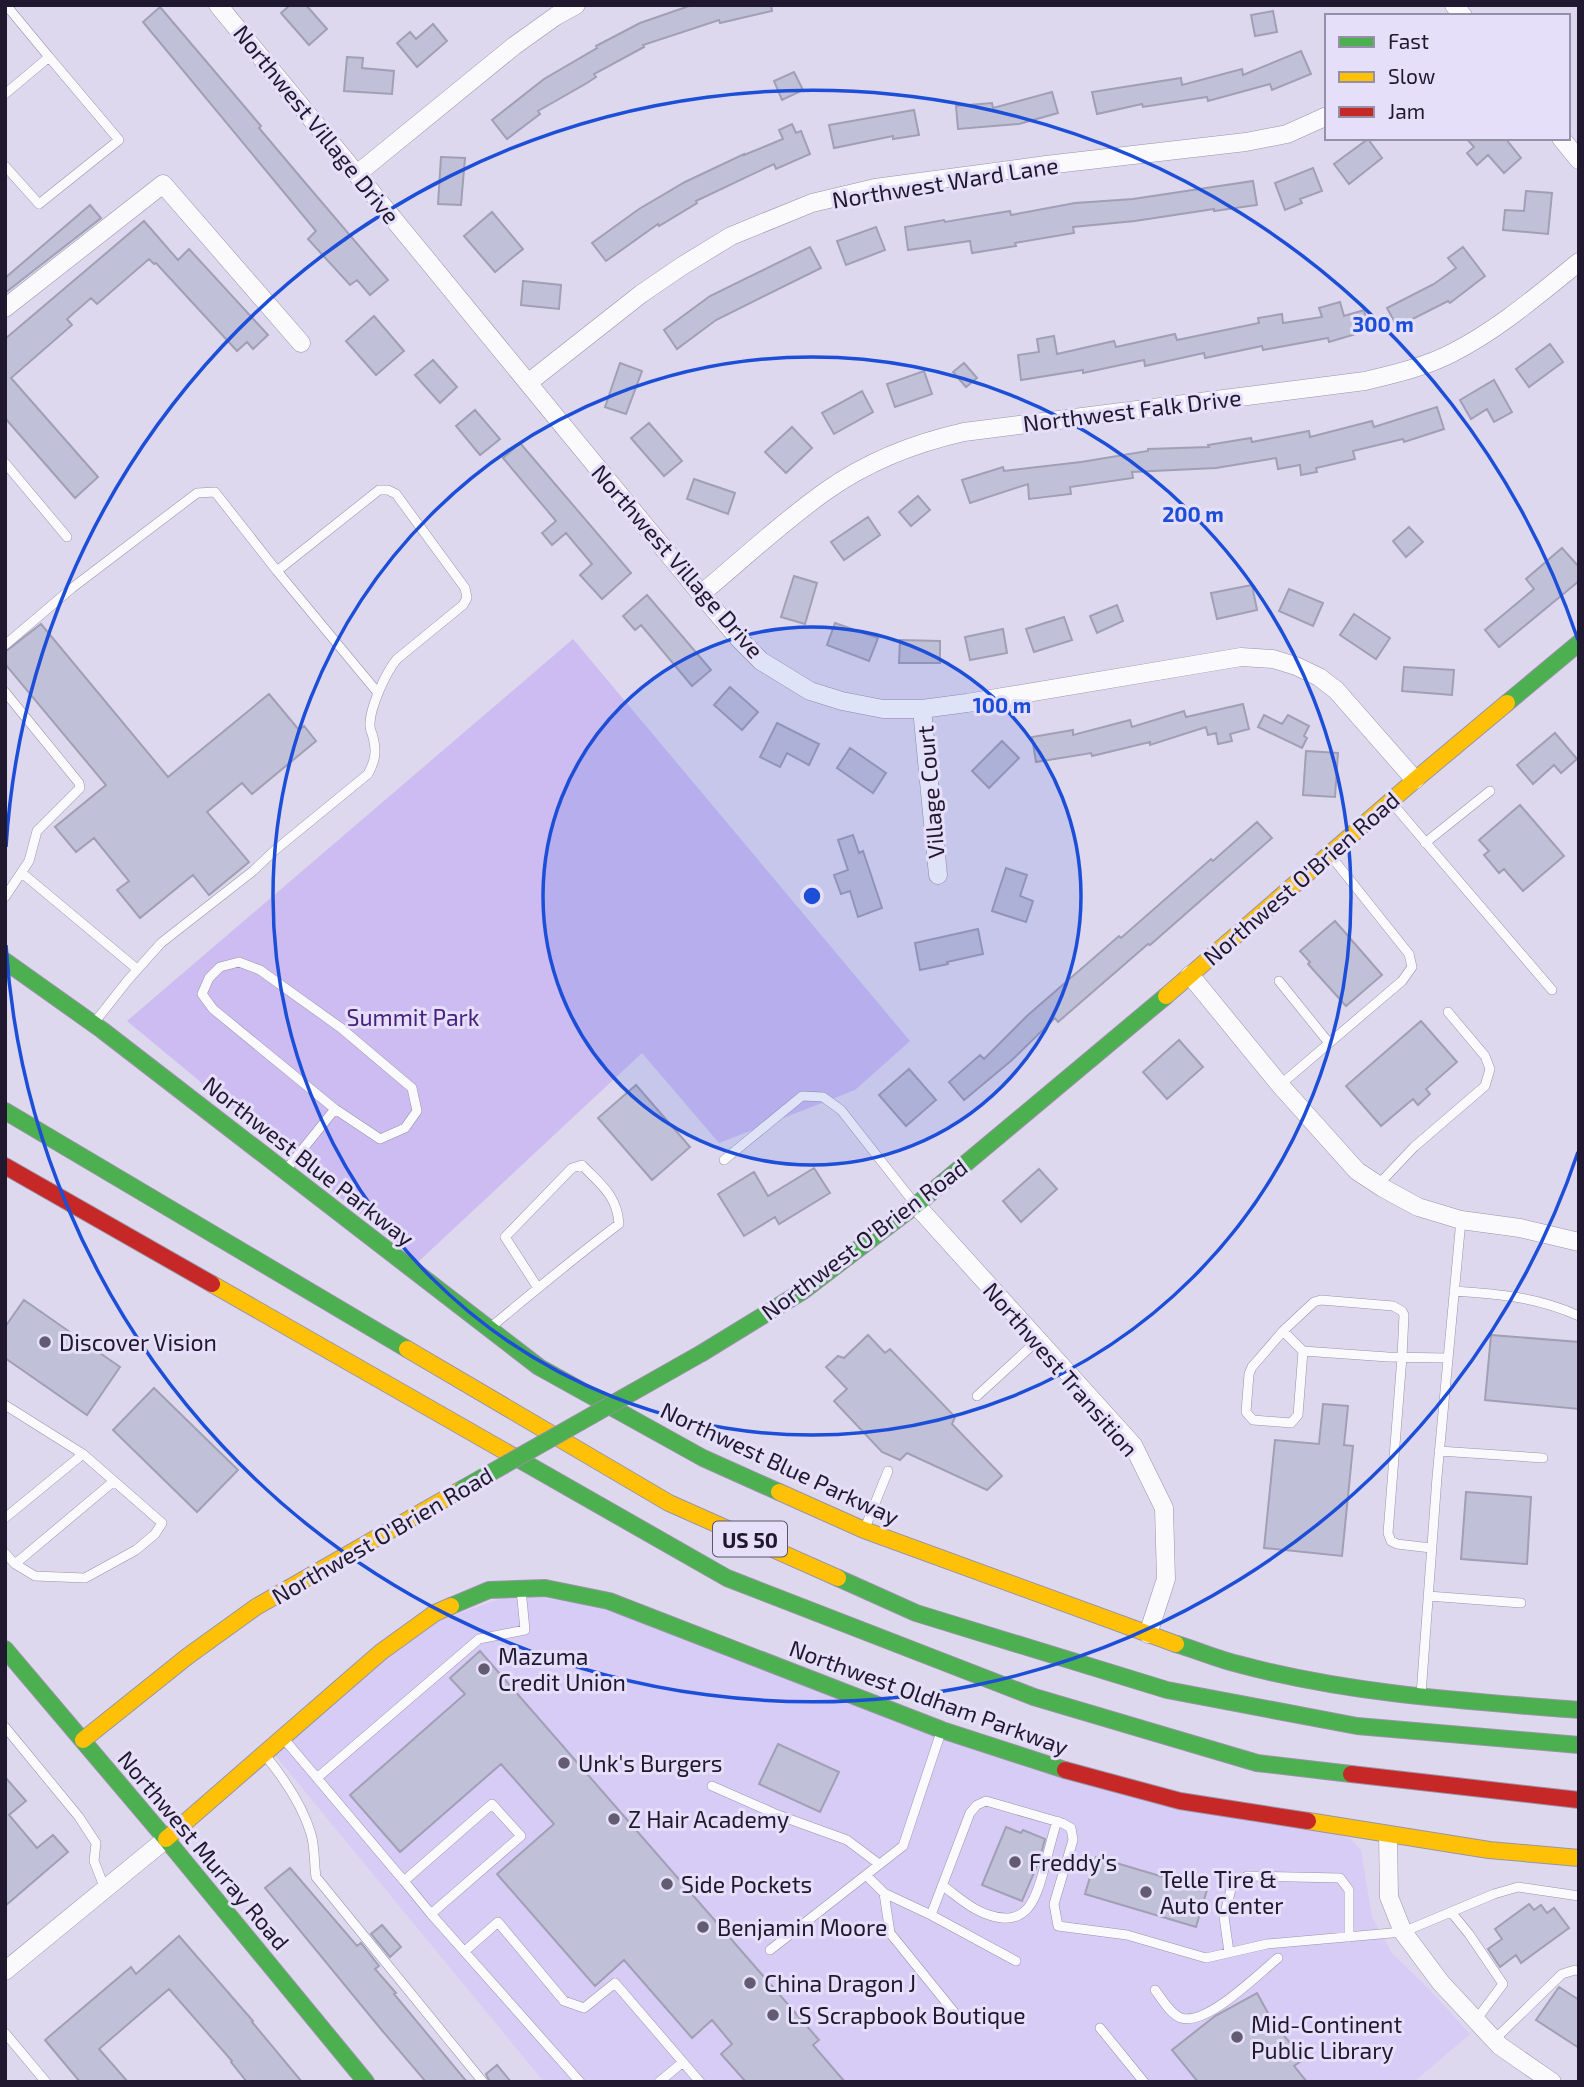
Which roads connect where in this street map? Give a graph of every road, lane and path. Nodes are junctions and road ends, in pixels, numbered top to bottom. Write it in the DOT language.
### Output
graph roads {
  1 [pos="6,5"];
  2 [pos="218,5"];
  3 [pos="576,5"];
  4 [pos="553,10"];
  5 [pos="49,57"];
  6 [pos="5,93"];
  7 [pos="1325,117"];
  8 [pos="1563,140"];
  9 [pos="1579,160"];
  10 [pos="5,166"];
  11 [pos="357,174"];
  12 [pos="1579,262"];
  13 [pos="5,308"];
  14 [pos="301,343"];
  15 [pos="528,383"];
  16 [pos="5,463"];
  17 [pos="67,537"];
  18 [pos="277,571"];
  19 [pos="701,594"];
  20 [pos="1579,643"];
  21 [pos="5,645"];
  22 [pos="5,692"];
  23 [pos="378,693"];
  24 [pos="922,709"];
  25 [pos="1415,780"];
  26 [pos="1490,791"];
  27 [pos="1391,802"];
  28 [pos="1425,843"];
  29 [pos="1330,854"];
  30 [pos="22,873"];
  31 [pos="938,875"];
  32 [pos="5,897"];
  33 [pos="5,961"];
  34 [pos="138,969"];
  35 [pos="1190,975"];
  36 [pos="1279,981"];
  37 [pos="1552,989"];
  38 [pos="1448,1012"];
  39 [pos="93,1024"];
  40 [pos="1329,1043"];
  41 [pos="1280,1085"];
  42 [pos="335,1109"];
  43 [pos="5,1111"];
  44 [pos="724,1160"];
  45 [pos="5,1166"];
  46 [pos="285,1171"];
  47 [pos="1378,1185"];
  48 [pos="916,1205"];
  49 [pos="1461,1220"];
  50 [pos="1579,1242"];
  51 [pos="538,1288"];
  52 [pos="1454,1291"];
  53 [pos="1579,1316"];
  54 [pos="489,1328"];
  55 [pos="1283,1331"];
  56 [pos="1038,1340"];
  57 [pos="1303,1351"];
  58 [pos="1402,1357"];
  59 [pos="1448,1358"];
  60 [pos="977,1396"];
  61 [pos="5,1405"];
  62 [pos="1439,1451"];
  63 [pos="83,1454"];
  64 [pos="1543,1458"];
  65 [pos="888,1471"];
  66 [pos="114,1481"];
  67 [pos="5,1518"];
  68 [pos="864,1530"];
  69 [pos="1431,1548"];
  70 [pos="5,1553"];
  71 [pos="15,1564"];
  72 [pos="521,1589"];
  73 [pos="1428,1595"];
  74 [pos="1521,1603"];
  75 [pos="1148,1634"];
  76 [pos="5,1649"];
  77 [pos="1421,1697"];
  78 [pos="1579,1710"];
  79 [pos="5,1727"];
  80 [pos="942,1730"];
  81 [pos="282,1738"];
  82 [pos="83,1740"];
  83 [pos="1579,1745"];
  84 [pos="264,1754"];
  85 [pos="317,1778"];
  86 [pos="712,1786"];
  87 [pos="1579,1800"];
  88 [pos="1057,1821"];
  89 [pos="1388,1835"];
  90 [pos="166,1839"];
  91 [pos="1579,1858"];
  92 [pos="879,1864"];
  93 [pos="866,1875"];
  94 [pos="404,1881"];
  95 [pos="943,1886"];
  96 [pos="105,1889"];
  97 [pos="884,1893"];
  98 [pos="1579,1896"];
  99 [pos="1451,1912"];
  100 [pos="431,1914"];
  101 [pos="930,1915"];
  102 [pos="1403,1932"];
  103 [pos="1349,1937"];
  104 [pos="770,1950"];
  105 [pos="465,1951"];
  106 [pos="1229,1952"];
  107 [pos="1278,1958"];
  108 [pos="1016,1961"];
  109 [pos="5,1971"];
  110 [pos="1579,1971"];
  111 [pos="1155,1990"];
  112 [pos="954,2012"];
  113 [pos="1476,2020"];
  114 [pos="1100,2028"];
  115 [pos="5,2033"];
  116 [pos="1494,2040"];
  117 [pos="683,2062"];
  118 [pos="46,2082"];
  119 [pos="366,2082"];
  120 [pos="483,2082"];
  121 [pos="580,2082"];
  122 [pos="659,2082"];
  123 [pos="700,2082"];
  124 [pos="1144,2082"];
  125 [pos="1552,2082"];
  1 -- 5 [label="lane"];
  2 -- 11 [label="street, Northwest Village Drive"];
  3 -- 4 [label="street"];
  4 -- 11 [label="street"];
  5 -- 6 [label="lane"];
  5 -- 10 [label="lane"];
  7 -- 15 [label="street, Northwest Ward Lane"];
  8 -- 9 [label="street"];
  11 -- 15 [label="street, Northwest Village Drive"];
  12 -- 19 [label="street, Northwest Falk Drive"];
  13 -- 14 [label="street"];
  15 -- 19 [label="street, Northwest Village Drive"];
  16 -- 17 [label="lane"];
  18 -- 21 [label="lane"];
  18 -- 23 [label="lane"];
  18 -- 23 [label="lane"];
  19 -- 24 [label="street, Northwest Village Drive"];
  20 -- 25 [label="main road, Northwest O'Brien Road"];
  22 -- 30 [label="lane"];
  23 -- 34 [label="lane"];
  24 -- 25 [label="street, Northwest Village Drive"];
  24 -- 31 [label="street, Village Court"];
  25 -- 27 [label="main road, Northwest O'Brien Road"];
  26 -- 28 [label="lane"];
  27 -- 28 [label="lane"];
  27 -- 29 [label="main road, Northwest O'Brien Road"];
  28 -- 37 [label="lane"];
  29 -- 35 [label="main road, Northwest O'Brien Road"];
  29 -- 40 [label="lane"];
  30 -- 32 [label="lane"];
  30 -- 34 [label="lane"];
  33 -- 39 [label="main road, Northwest Blue Parkway"];
  34 -- 39 [label="lane"];
  35 -- 41 [label="street"];
  35 -- 48 [label="main road, Northwest O'Brien Road"];
  36 -- 40 [label="lane"];
  38 -- 47 [label="lane"];
  39 -- 46 [label="main road, Northwest Blue Parkway"];
  40 -- 41 [label="lane"];
  41 -- 47 [label="street"];
  42 -- 42 [label="lane"];
  42 -- 46 [label="lane"];
  43 -- 83 [label="main road, US 50"];
  44 -- 48 [label="lane"];
  45 -- 87 [label="main road, US 50"];
  46 -- 54 [label="main road, Northwest Blue Parkway"];
  47 -- 49 [label="street"];
  48 -- 56 [label="street, Northwest Transition"];
  48 -- 82 [label="main road, Northwest O'Brien Road, bridge"];
  49 -- 50 [label="street"];
  49 -- 52 [label="lane"];
  51 -- 51 [label="lane"];
  51 -- 54 [label="lane"];
  52 -- 53 [label="lane"];
  52 -- 59 [label="lane"];
  54 -- 68 [label="main road, Northwest Blue Parkway"];
  55 -- 57 [label="lane"];
  55 -- 57 [label="lane"];
  55 -- 58 [label="lane"];
  56 -- 60 [label="lane"];
  56 -- 75 [label="street, Northwest Transition"];
  57 -- 58 [label="lane"];
  58 -- 59 [label="lane"];
  58 -- 69 [label="lane"];
  59 -- 62 [label="lane"];
  61 -- 63 [label="lane"];
  62 -- 64 [label="lane"];
  62 -- 69 [label="lane"];
  63 -- 66 [label="lane"];
  63 -- 67 [label="lane"];
  65 -- 68 [label="lane"];
  66 -- 71 [label="lane"];
  66 -- 71 [label="lane"];
  68 -- 75 [label="main road, Northwest Blue Parkway"];
  69 -- 73 [label="lane"];
  70 -- 71 [label="lane"];
  72 -- 80 [label="main road, Northwest Oldham Parkway"];
  72 -- 81 [label="main road"];
  72 -- 85 [label="lane"];
  73 -- 74 [label="lane"];
  73 -- 77 [label="lane"];
  75 -- 77 [label="main road, Northwest Blue Parkway"];
  76 -- 82 [label="main road, Northwest Murray Road"];
  77 -- 78 [label="main road, Northwest Blue Parkway"];
  79 -- 96 [label="lane"];
  80 -- 89 [label="main road, Northwest Oldham Parkway"];
  80 -- 92 [label="lane"];
  81 -- 84 [label="main road"];
  81 -- 85 [label="lane"];
  82 -- 90 [label="main road, Northwest Murray Road"];
  84 -- 90 [label="main road"];
  84 -- 120 [label="lane"];
  85 -- 94 [label="lane"];
  86 -- 92 [label="lane"];
  88 -- 95 [label="lane"];
  88 -- 95 [label="lane"];
  88 -- 106 [label="lane"];
  89 -- 91 [label="main road, Northwest Oldham Parkway"];
  89 -- 102 [label="street"];
  90 -- 96 [label="street"];
  90 -- 119 [label="main road, Northwest Murray Road"];
  92 -- 93 [label="lane"];
  93 -- 97 [label="lane"];
  93 -- 104 [label="lane"];
  94 -- 100 [label="lane"];
  94 -- 100 [label="lane"];
  95 -- 101 [label="lane"];
  96 -- 109 [label="street"];
  97 -- 101 [label="lane"];
  97 -- 112 [label="lane"];
  98 -- 99 [label="lane"];
  99 -- 102 [label="lane"];
  99 -- 113 [label="lane"];
  100 -- 105 [label="lane"];
  101 -- 108 [label="lane"];
  102 -- 103 [label="lane"];
  102 -- 113 [label="street"];
  103 -- 106 [label="lane"];
  103 -- 106 [label="lane"];
  105 -- 117 [label="lane"];
  105 -- 121 [label="lane"];
  107 -- 111 [label="lane"];
  110 -- 116 [label="lane"];
  113 -- 116 [label="street"];
  114 -- 124 [label="lane"];
  115 -- 118 [label="lane"];
  116 -- 125 [label="street"];
  117 -- 122 [label="lane"];
  117 -- 123 [label="lane"];
}
